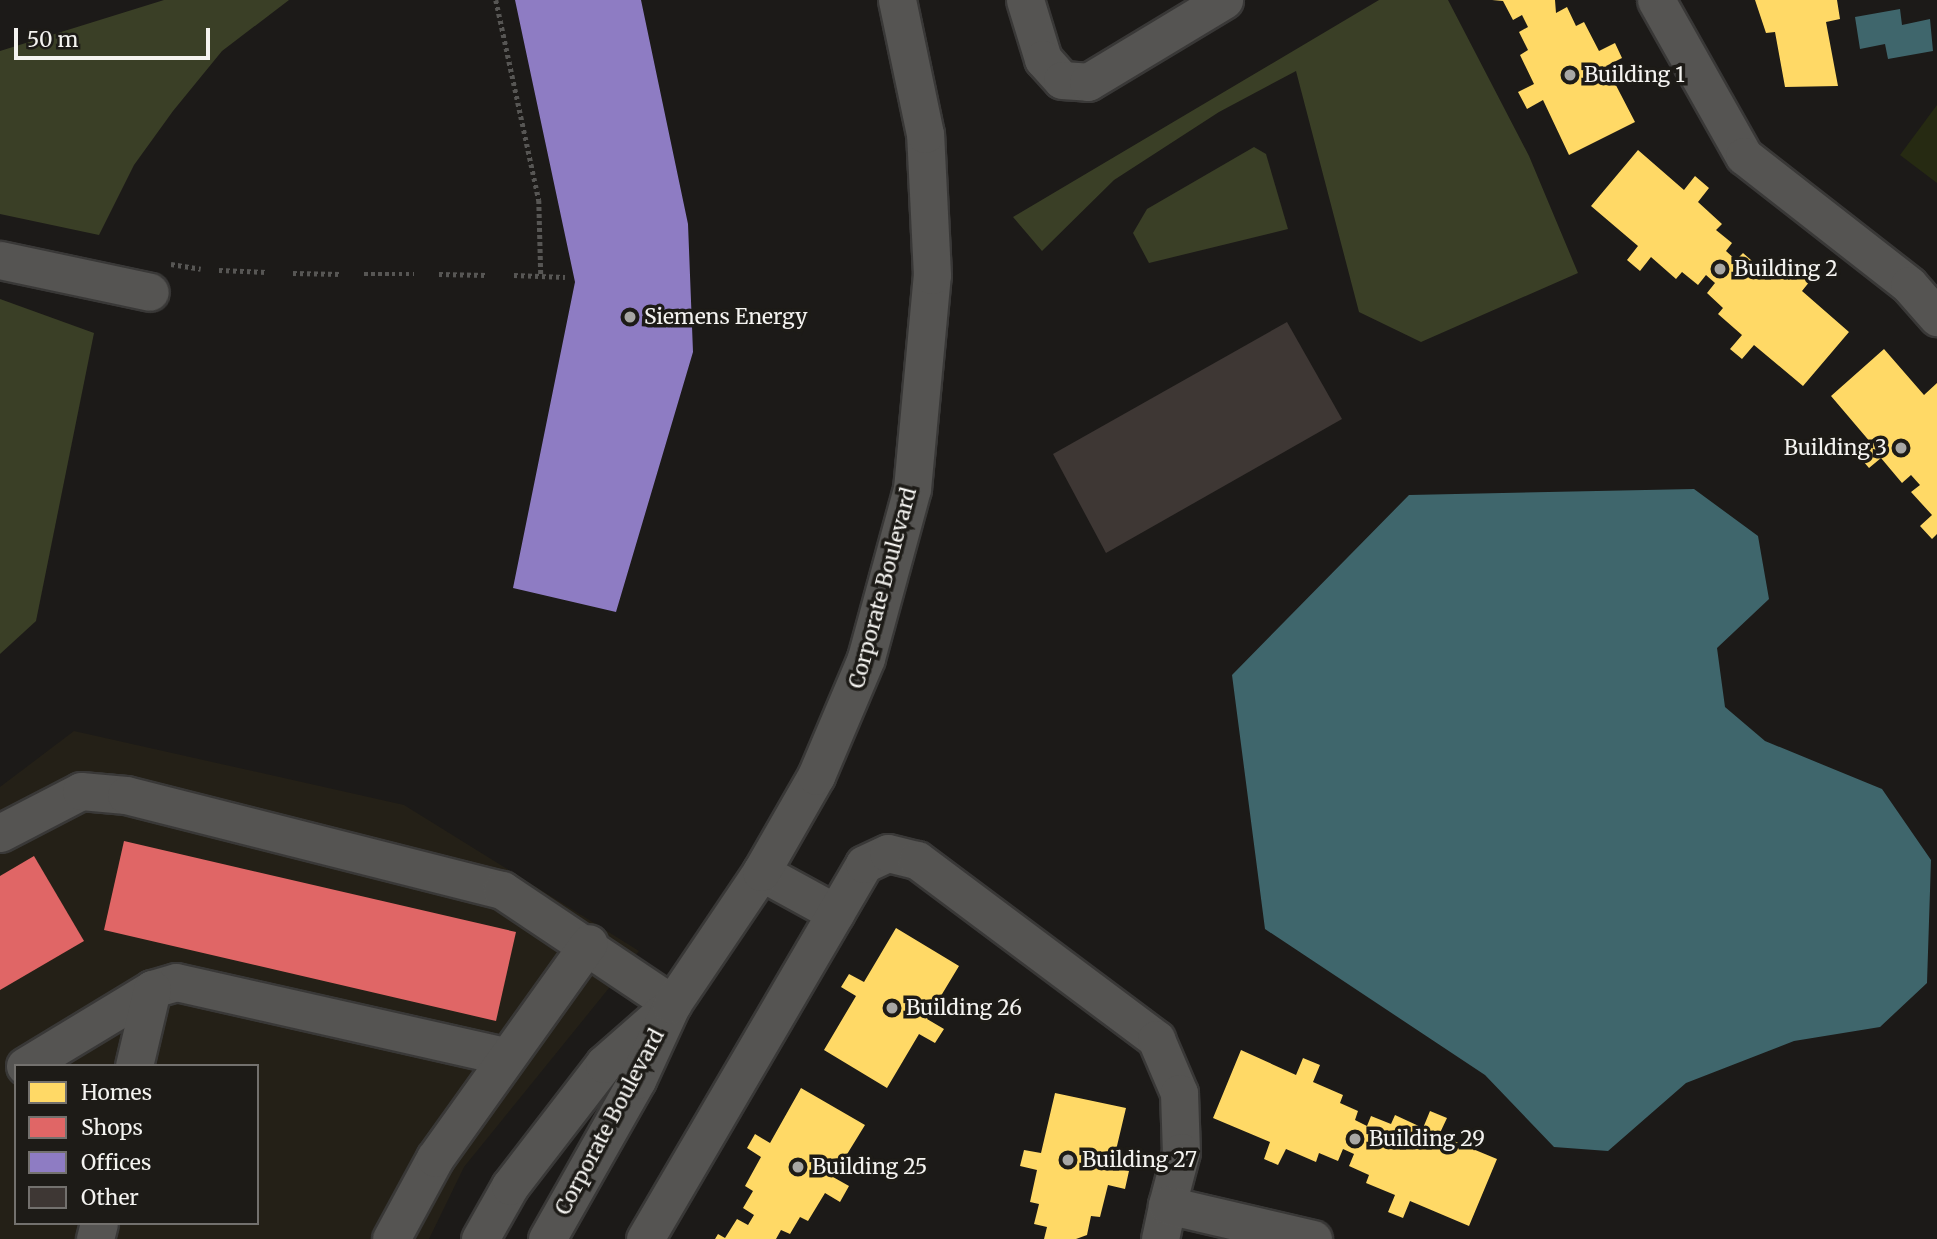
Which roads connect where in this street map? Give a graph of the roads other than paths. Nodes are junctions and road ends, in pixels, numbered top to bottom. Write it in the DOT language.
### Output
graph roads {
  1 [pos="897,0"];
  2 [pos="1025,0"];
  3 [pos="1224,0"];
  4 [pos="1656,0"];
  5 [pos="0,260"];
  6 [pos="160,278"];
  7 [pos="1937,317"];
  8 [pos="0,833"];
  9 [pos="761,872"];
  10 [pos="836,913"];
  11 [pos="589,943"];
  12 [pos="152,989"];
  13 [pos="672,1004"];
  14 [pos="505,1056"];
  15 [pos="28,1064"];
  16 [pos="134,1064"];
  17 [pos="1164,1222"];
  18 [pos="391,1239"];
  19 [pos="480,1239"];
  20 [pos="547,1239"];
  21 [pos="645,1239"];
  22 [pos="1313,1239"];
  1 -- 9 [label="street, Corporate Boulevard"];
  2 -- 3 [label="street"];
  4 -- 7 [label="street"];
  5 -- 6 [label="street"];
  8 -- 11 [label="street"];
  9 -- 10 [label="street"];
  9 -- 13 [label="street, Corporate Boulevard"];
  10 -- 17 [label="street"];
  10 -- 21 [label="street"];
  11 -- 13 [label="street"];
  11 -- 14 [label="street"];
  12 -- 14 [label="street"];
  12 -- 15 [label="street"];
  12 -- 16 [label="street"];
  13 -- 19 [label="street, Corporate Boulevard"];
  13 -- 20 [label="street, Corporate Boulevard"];
  14 -- 18 [label="street"];
  17 -- 22 [label="street"];
}
